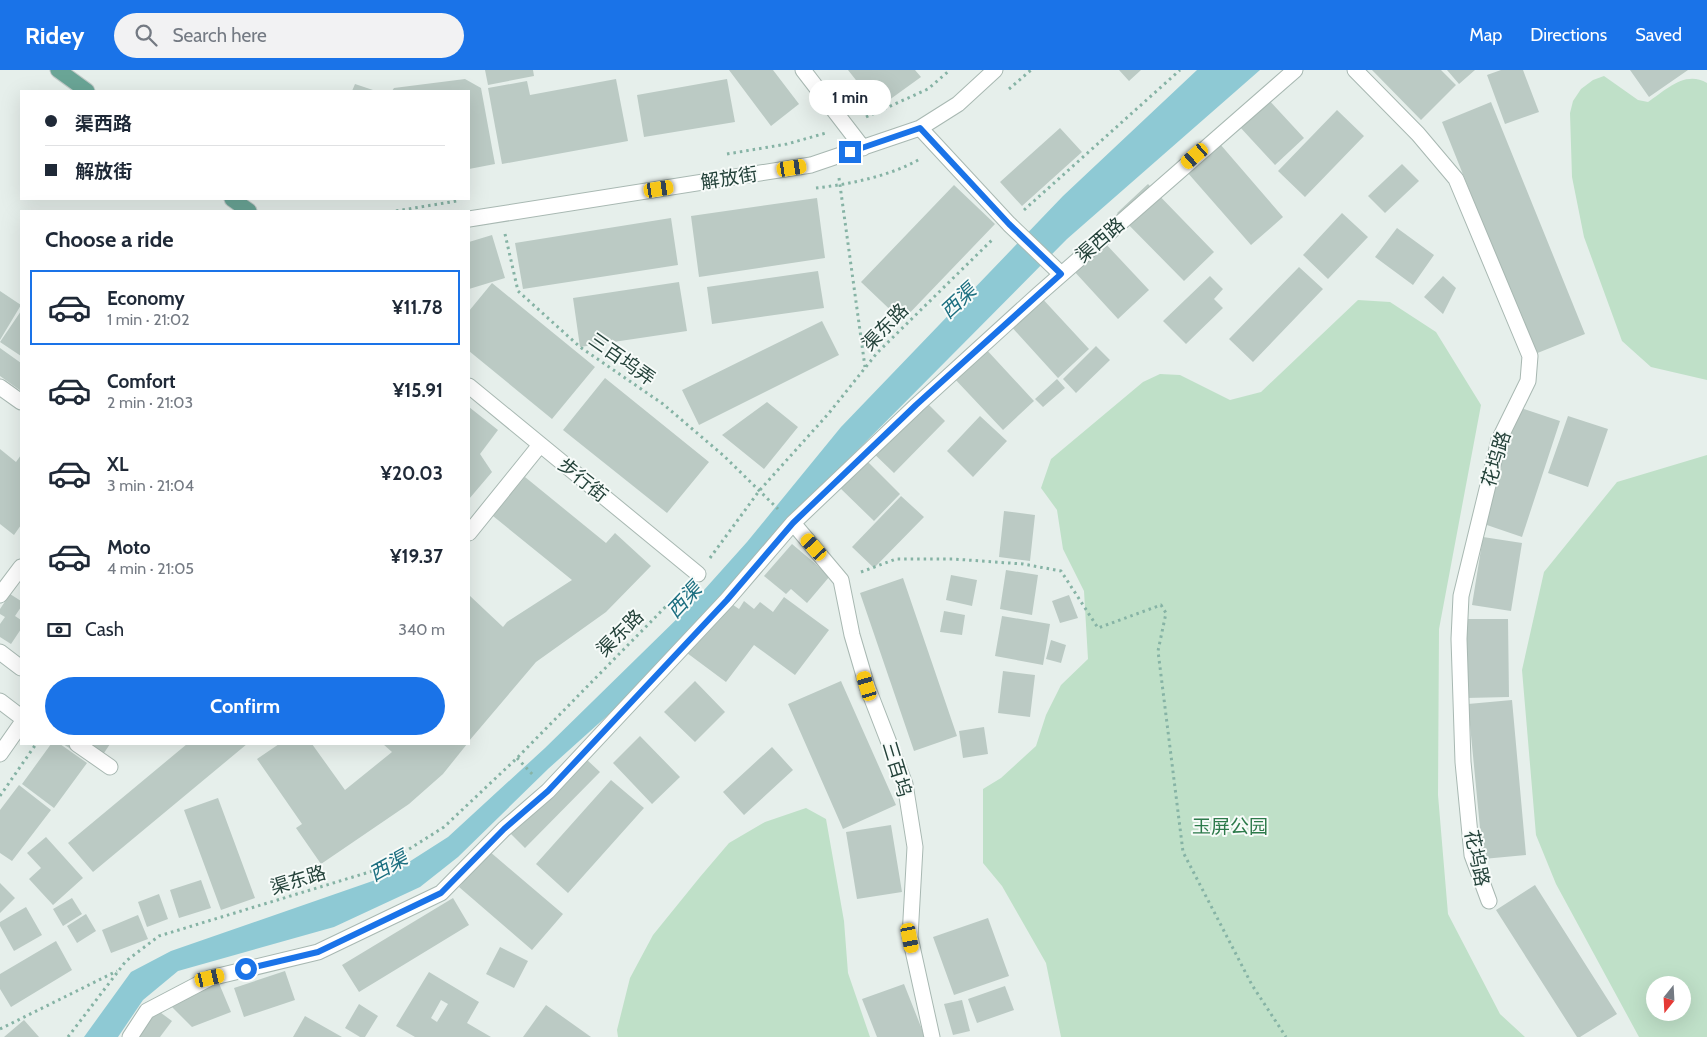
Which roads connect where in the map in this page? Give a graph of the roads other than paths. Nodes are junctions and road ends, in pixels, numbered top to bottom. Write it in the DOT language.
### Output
graph roads {
  1 [pos="58,70"];
  2 [pos="803,70"];
  3 [pos="995,70"];
  4 [pos="1295,70"];
  5 [pos="1355,70"];
  6 [pos="86,90"];
  7 [pos="920,128"];
  8 [pos="863,148"];
  9 [pos="233,200"];
  10 [pos="248,210"];
  11 [pos="470,219"];
  12 [pos="1061,274"];
  13 [pos="0,387"];
  14 [pos="470,387"];
  15 [pos="20,401"];
  16 [pos="540,444"];
  17 [pos="793,523"];
  18 [pos="470,532"];
  19 [pos="20,568"];
  20 [pos="698,574"];
  21 [pos="0,595"];
  22 [pos="0,652"];
  23 [pos="20,667"];
  24 [pos="0,701"];
  25 [pos="20,716"];
  26 [pos="20,725"];
  27 [pos="78,745"];
  28 [pos="0,754"];
  29 [pos="110,767"];
  30 [pos="1489,901"];
  31 [pos="130,1037"];
  32 [pos="932,1037"];
  1 -- 6 [label="main road"];
  2 -- 8 [label="street"];
  3 -- 7 [label="street, 解放街"];
  4 -- 12 [label="street, 渠西路"];
  5 -- 30 [label="street, 花坞路"];
  7 -- 8 [label="street, 解放街"];
  7 -- 12 [label="street"];
  8 -- 11 [label="street, 解放街"];
  9 -- 10 [label="main road"];
  12 -- 17 [label="street, 渠西路"];
  13 -- 15 [label="street"];
  14 -- 16 [label="street, 步行街"];
  16 -- 18 [label="street"];
  16 -- 20 [label="street, 步行街"];
  17 -- 31 [label="street, 渠西路"];
  17 -- 32 [label="street, 三百坞"];
  19 -- 21 [label="street"];
  22 -- 23 [label="street"];
  24 -- 25 [label="street"];
  26 -- 28 [label="street"];
  27 -- 29 [label="street"];
}
